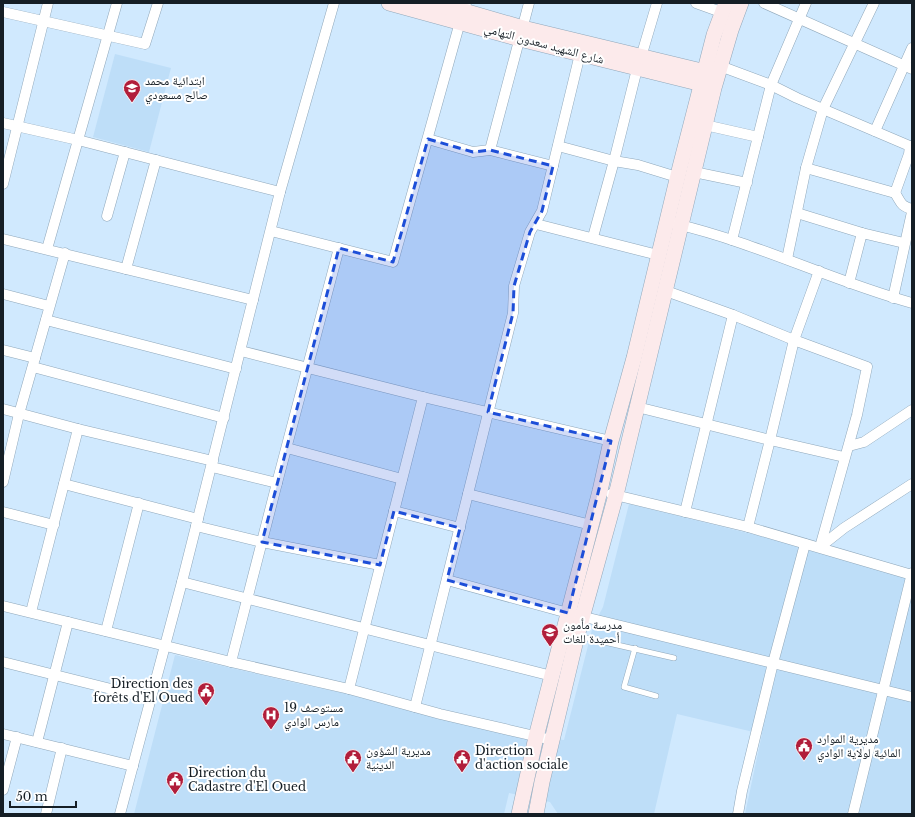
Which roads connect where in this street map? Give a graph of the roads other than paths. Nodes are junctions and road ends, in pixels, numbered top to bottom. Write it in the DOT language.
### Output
graph roads {
  1 [pos="48,3"];
  2 [pos="117,3"];
  3 [pos="158,3"];
  4 [pos="334,3"];
  5 [pos="389,3"];
  6 [pos="427,3"];
  7 [pos="529,3"];
  8 [pos="657,3"];
  9 [pos="696,3"];
  10 [pos="741,3"];
  11 [pos="764,3"];
  12 [pos="806,3"];
  13 [pos="874,3"];
  14 [pos="723,8"];
  15 [pos="3,12"];
  16 [pos="463,12"];
  17 [pos="799,18"];
  18 [pos="43,22"];
  19 [pos="522,34"];
  20 [pos="107,36"];
  21 [pos="855,44"];
  22 [pos="912,48"];
  23 [pos="580,54"];
  24 [pos="639,63"];
  25 [pos="908,67"];
  26 [pos="712,77"];
  27 [pos="770,85"];
  28 [pos="824,109"];
  29 [pos="3,123"];
  30 [pos="705,125"];
  31 [pos="17,127"];
  32 [pos="875,131"];
  33 [pos="758,137"];
  34 [pos="78,140"];
  35 [pos="428,140"];
  36 [pos="558,146"];
  37 [pos="911,146"];
  38 [pos="490,150"];
  39 [pos="125,152"];
  40 [pos="156,160"];
  41 [pos="614,160"];
  42 [pos="553,166"];
  43 [pos="806,168"];
  44 [pos="694,172"];
  45 [pos="677,176"];
  46 [pos="747,183"];
  47 [pos="3,184"];
  48 [pos="280,192"];
  49 [pos="894,193"];
  50 [pos="912,209"];
  51 [pos="912,212"];
  52 [pos="797,213"];
  53 [pos="107,216"];
  54 [pos="667,222"];
  55 [pos="536,224"];
  56 [pos="682,225"];
  57 [pos="271,230"];
  58 [pos="862,233"];
  59 [pos="593,237"];
  60 [pos="3,239"];
  61 [pos="732,240"];
  62 [pos="904,243"];
  63 [pos="340,248"];
  64 [pos="46,249"];
  65 [pos="64,253"];
  66 [pos="658,255"];
  67 [pos="787,259"];
  68 [pos="126,269"];
  69 [pos="819,272"];
  70 [pos="849,283"];
  71 [pos="666,291"];
  72 [pos="3,294"];
  73 [pos="893,298"];
  74 [pos="253,300"];
  75 [pos="912,303"];
  76 [pos="49,306"];
  77 [pos="733,315"];
  78 [pos="46,320"];
  79 [pos="794,340"];
  80 [pos="3,350"];
  81 [pos="241,350"];
  82 [pos="34,362"];
  83 [pos="308,368"];
  84 [pos="236,369"];
  85 [pos="422,397"];
  86 [pos="637,407"];
  87 [pos="3,409"];
  88 [pos="912,410"];
  89 [pos="488,412"];
  90 [pos="19,414"];
  91 [pos="224,418"];
  92 [pos="707,423"];
  93 [pos="78,429"];
  94 [pos="770,440"];
  95 [pos="611,441"];
  96 [pos="849,446"];
  97 [pos="287,448"];
  98 [pos="844,457"];
  99 [pos="212,464"];
  100 [pos="402,479"];
  101 [pos="3,482"];
  102 [pos="277,483"];
  103 [pos="64,484"];
  104 [pos="912,484"];
  105 [pos="600,491"];
  106 [pos="468,494"];
  107 [pos="616,495"];
  108 [pos="139,503"];
  109 [pos="394,511"];
  110 [pos="3,512"];
  111 [pos="685,512"];
  112 [pos="197,523"];
  113 [pos="54,525"];
  114 [pos="591,525"];
  115 [pos="748,527"];
  116 [pos="460,528"];
  117 [pos="262,542"];
  118 [pos="805,544"];
  119 [pos="820,547"];
  120 [pos="380,565"];
  121 [pos="912,574"];
  122 [pos="447,580"];
  123 [pos="182,582"];
  124 [pos="248,599"];
  125 [pos="3,606"];
  126 [pos="31,612"];
  127 [pos="575,614"];
  128 [pos="68,622"];
  129 [pos="364,628"];
  130 [pos="106,631"];
  131 [pos="577,636"];
  132 [pos="431,645"];
  133 [pos="165,646"];
  134 [pos="635,648"];
  135 [pos="674,658"];
  136 [pos="3,662"];
  137 [pos="232,662"];
  138 [pos="773,663"];
  139 [pos="54,674"];
  140 [pos="552,676"];
  141 [pos="349,689"];
  142 [pos="884,689"];
  143 [pos="656,696"];
  144 [pos="912,697"];
  145 [pos="151,699"];
  146 [pos="416,707"];
  147 [pos="3,734"];
  148 [pos="17,737"];
  149 [pos="536,737"];
  150 [pos="552,740"];
  151 [pos="37,742"];
  152 [pos="62,748"];
  153 [pos="133,766"];
  154 [pos="3,790"];
  155 [pos="46,814"];
  156 [pos="120,814"];
  157 [pos="519,814"];
  158 [pos="536,814"];
  159 [pos="738,814"];
  160 [pos="854,814"];
  1 -- 18 [label="street"];
  2 -- 20 [label="street"];
  3 -- 20 [label="street"];
  4 -- 48 [label="street"];
  5 -- 16 [label="street, شارع الشهيد سعدون التهامي"];
  6 -- 16 [label="street, شارع الشهيد سعدون التهامي"];
  7 -- 19 [label="street"];
  8 -- 24 [label="street"];
  9 -- 14 [label="street"];
  10 -- 26 [label="street"];
  11 -- 17 [label="street"];
  12 -- 17 [label="street"];
  13 -- 21 [label="street"];
  14 -- 26 [label="street"];
  15 -- 18 [label="street"];
  16 -- 19 [label="street, شارع الشهيد سعدون التهامي"];
  16 -- 35 [label="street"];
  17 -- 21 [label="street"];
  17 -- 27 [label="street"];
  18 -- 20 [label="street"];
  18 -- 31 [label="street"];
  19 -- 23 [label="street, شارع الشهيد سعدون التهامي"];
  19 -- 24 [label="street, شارع الشهيد سعدون التهامي"];
  19 -- 38 [label="street"];
  20 -- 34 [label="street"];
  21 -- 25 [label="street"];
  21 -- 28 [label="street"];
  22 -- 25 [label="street"];
  23 -- 24 [label="street, شارع الشهيد سعدون التهامي"];
  23 -- 36 [label="street"];
  24 -- 26 [label="street, شارع الشهيد سعدون التهامي"];
  24 -- 41 [label="street"];
  25 -- 32 [label="street"];
  26 -- 27 [label="street"];
  26 -- 30 [label="street"];
  26 -- 45 [label="street"];
  27 -- 28 [label="street"];
  27 -- 33 [label="street"];
  28 -- 32 [label="street"];
  28 -- 43 [label="street"];
  29 -- 31 [label="street"];
  30 -- 33 [label="street"];
  30 -- 44 [label="street"];
  31 -- 34 [label="street"];
  31 -- 47 [label="street"];
  32 -- 37 [label="street"];
  33 -- 46 [label="street"];
  34 -- 39 [label="street"];
  34 -- 64 [label="street"];
  35 -- 38 [label="street"];
  35 -- 63 [label="street"];
  36 -- 41 [label="street"];
  36 -- 42 [label="street"];
  37 -- 49 [label="street"];
  38 -- 42 [label="street"];
  39 -- 40 [label="street"];
  39 -- 53 [label="street"];
  40 -- 48 [label="street"];
  40 -- 68 [label="street"];
  41 -- 45 [label="street"];
  41 -- 59 [label="street"];
  42 -- 55 [label="street"];
  43 -- 49 [label="street"];
  43 -- 52 [label="street"];
  44 -- 46 [label="street"];
  44 -- 56 [label="street"];
  45 -- 54 [label="street"];
  46 -- 61 [label="street"];
  48 -- 57 [label="street"];
  49 -- 50 [label="street"];
  51 -- 62 [label="street"];
  52 -- 58 [label="street"];
  52 -- 67 [label="street"];
  54 -- 56 [label="street"];
  54 -- 66 [label="street"];
  55 -- 59 [label="street"];
  55 -- 89 [label="street"];
  56 -- 61 [label="street"];
  56 -- 71 [label="street"];
  57 -- 63 [label="street"];
  57 -- 74 [label="street"];
  58 -- 62 [label="street"];
  58 -- 70 [label="street"];
  59 -- 66 [label="street"];
  60 -- 64 [label="street"];
  61 -- 67 [label="street"];
  62 -- 73 [label="street"];
  63 -- 83 [label="street"];
  64 -- 65 [label="street"];
  65 -- 68 [label="street"];
  65 -- 76 [label="street"];
  66 -- 95 [label="street"];
  67 -- 69 [label="street"];
  68 -- 74 [label="street"];
  69 -- 70 [label="street"];
  69 -- 79 [label="street"];
  70 -- 73 [label="street"];
  71 -- 77 [label="street"];
  71 -- 86 [label="street"];
  72 -- 76 [label="street"];
  73 -- 75 [label="street"];
  74 -- 81 [label="street"];
  76 -- 78 [label="street"];
  77 -- 79 [label="street"];
  77 -- 92 [label="street"];
  78 -- 82 [label="street"];
  78 -- 84 [label="street"];
  79 -- 94 [label="street"];
  79 -- 96 [label="street"];
  80 -- 82 [label="street"];
  81 -- 83 [label="street"];
  81 -- 84 [label="street"];
  82 -- 90 [label="street"];
  82 -- 91 [label="street"];
  83 -- 85 [label="street"];
  83 -- 97 [label="street"];
  84 -- 91 [label="street"];
  85 -- 89 [label="street"];
  85 -- 100 [label="street"];
  86 -- 92 [label="street"];
  86 -- 107 [label="street"];
  87 -- 90 [label="street"];
  88 -- 96 [label="street"];
  89 -- 95 [label="street"];
  89 -- 106 [label="street"];
  90 -- 93 [label="street"];
  90 -- 101 [label="street"];
  91 -- 99 [label="street"];
  92 -- 94 [label="street"];
  92 -- 111 [label="street"];
  93 -- 99 [label="street"];
  93 -- 103 [label="street"];
  94 -- 98 [label="street"];
  94 -- 115 [label="street"];
  95 -- 105 [label="street"];
  96 -- 98 [label="street"];
  97 -- 100 [label="street"];
  97 -- 102 [label="street"];
  98 -- 119 [label="street"];
  99 -- 102 [label="street"];
  99 -- 112 [label="street"];
  100 -- 109 [label="street"];
  102 -- 117 [label="street"];
  103 -- 108 [label="street"];
  103 -- 113 [label="street"];
  104 -- 119 [label="street"];
  105 -- 107 [label="street"];
  105 -- 114 [label="street"];
  106 -- 114 [label="street"];
  106 -- 116 [label="street"];
  107 -- 111 [label="street"];
  107 -- 127 [label="street"];
  108 -- 112 [label="street"];
  108 -- 130 [label="street"];
  109 -- 116 [label="street"];
  109 -- 120 [label="street"];
  110 -- 113 [label="street"];
  111 -- 115 [label="street"];
  112 -- 117 [label="street"];
  112 -- 123 [label="street"];
  113 -- 126 [label="street"];
  114 -- 127 [label="street"];
  115 -- 118 [label="street"];
  116 -- 122 [label="street"];
  117 -- 120 [label="street"];
  117 -- 124 [label="street"];
  118 -- 119 [label="street"];
  118 -- 138 [label="street"];
  119 -- 121 [label="street"];
  120 -- 129 [label="street"];
  121 -- 142 [label="street"];
  122 -- 127 [label="street"];
  122 -- 132 [label="street"];
  123 -- 124 [label="street"];
  123 -- 133 [label="street"];
  124 -- 129 [label="street"];
  124 -- 137 [label="street"];
  125 -- 126 [label="street"];
  126 -- 128 [label="street"];
  127 -- 131 [label="street"];
  127 -- 138 [label="street"];
  127 -- 140 [label="street"];
  128 -- 130 [label="street"];
  128 -- 139 [label="street"];
  129 -- 132 [label="street"];
  129 -- 141 [label="street"];
  130 -- 133 [label="street"];
  131 -- 134 [label="lane"];
  131 -- 150 [label="street"];
  132 -- 140 [label="street"];
  132 -- 146 [label="street"];
  133 -- 137 [label="street"];
  133 -- 145 [label="street"];
  134 -- 135 [label="lane"];
  134 -- 143 [label="lane"];
  136 -- 139 [label="street"];
  137 -- 141 [label="street"];
  138 -- 142 [label="street"];
  138 -- 159 [label="street"];
  139 -- 145 [label="street"];
  139 -- 151 [label="street"];
  140 -- 149 [label="street"];
  141 -- 146 [label="street"];
  142 -- 144 [label="street"];
  142 -- 160 [label="street"];
  145 -- 153 [label="street"];
  146 -- 149 [label="street"];
  147 -- 148 [label="street"];
  148 -- 151 [label="street"];
  148 -- 154 [label="street"];
  149 -- 150 [label="street"];
  149 -- 157 [label="street"];
  150 -- 158 [label="street"];
  151 -- 152 [label="street"];
  152 -- 153 [label="street"];
  152 -- 155 [label="street"];
  153 -- 156 [label="street"];
}
